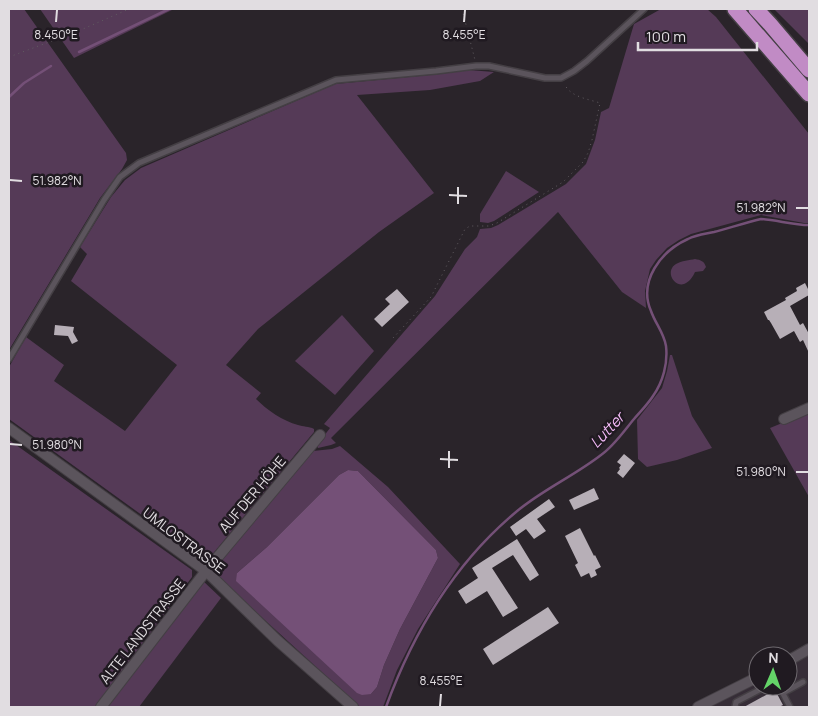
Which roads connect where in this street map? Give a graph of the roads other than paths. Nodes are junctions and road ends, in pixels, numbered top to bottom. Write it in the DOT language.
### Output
graph roads {
  1 [pos="644,9"];
  2 [pos="735,9"];
  3 [pos="756,9"];
  4 [pos="809,70"];
  5 [pos="809,94"];
  6 [pos="9,359"];
  7 [pos="809,408"];
  8 [pos="784,419"];
  9 [pos="9,428"];
  10 [pos="320,435"];
  11 [pos="206,571"];
  12 [pos="748,682"];
  13 [pos="803,682"];
  14 [pos="743,685"];
  15 [pos="798,685"];
  16 [pos="748,696"];
  17 [pos="101,707"];
  18 [pos="353,707"];
  19 [pos="698,707"];
  20 [pos="735,707"];
  1 -- 6 [label="lane"];
  2 -- 5 [label="highway"];
  3 -- 4 [label="highway"];
  7 -- 8 [label="street"];
  9 -- 11 [label="street, UMLOSTRASSE"];
  10 -- 11 [label="street, AUF DER HÖHE"];
  11 -- 17 [label="street, ALTE LANDSTRASSE"];
  11 -- 18 [label="street, UMLOSTRASSE"];
  12 -- 14 [label="street"];
  13 -- 15 [label="lane"];
  14 -- 16 [label="lane"];
  14 -- 19 [label="street"];
  16 -- 20 [label="lane"];
}
